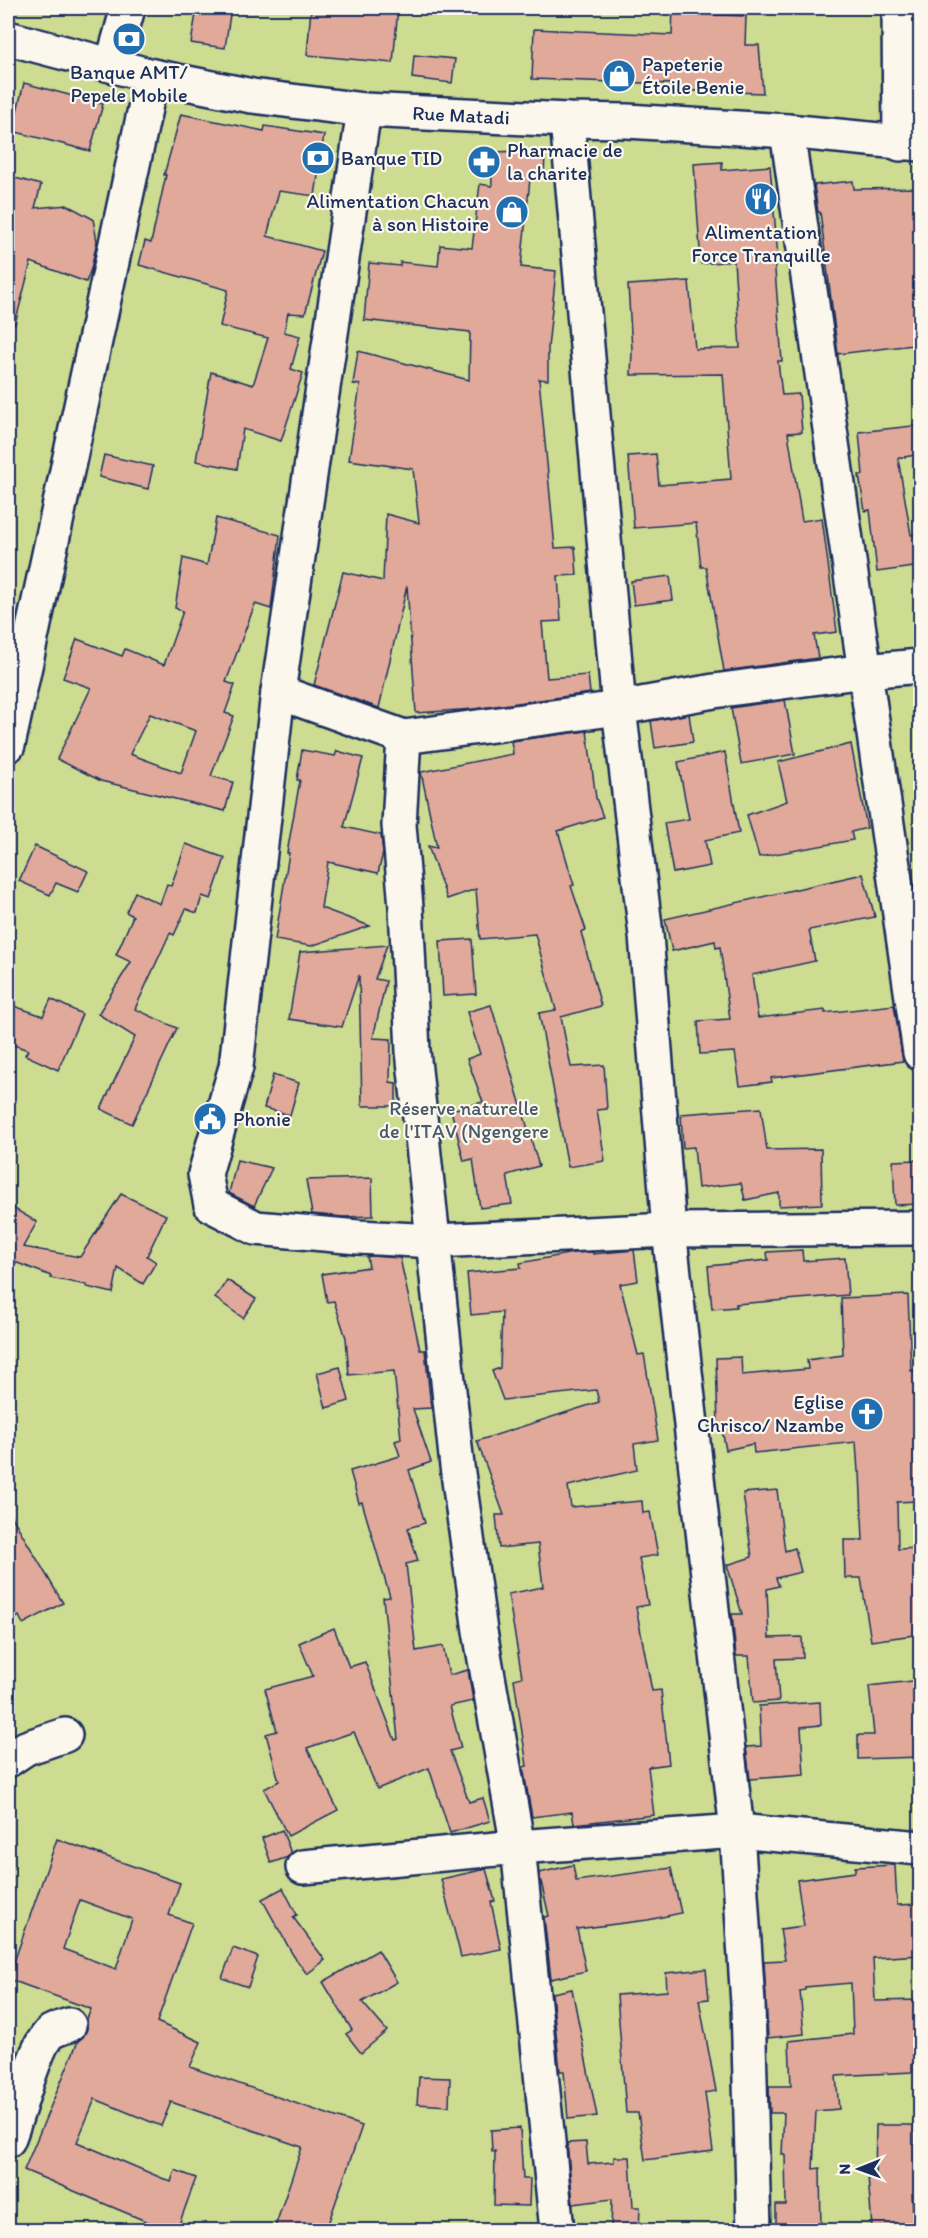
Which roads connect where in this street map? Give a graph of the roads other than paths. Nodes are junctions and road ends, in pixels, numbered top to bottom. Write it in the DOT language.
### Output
graph roads {
  1 [pos="128,8"];
  2 [pos="899,8"];
  3 [pos="8,38"];
  4 [pos="112,65"];
  5 [pos="152,76"];
  6 [pos="364,110"];
  7 [pos="567,120"];
  8 [pos="787,131"];
  9 [pos="910,144"];
  10 [pos="921,666"];
  11 [pos="865,671"];
  12 [pos="278,692"];
  13 [pos="619,708"];
  14 [pos="9,732"];
  15 [pos="404,737"];
  16 [pos="921,1053"];
  17 [pos="921,1228"];
  18 [pos="669,1230"];
  19 [pos="435,1241"];
  20 [pos="64,1735"];
  21 [pos="8,1760"];
  22 [pos="737,1831"];
  23 [pos="518,1847"];
  24 [pos="921,1848"];
  25 [pos="303,1868"];
  26 [pos="69,2025"];
  27 [pos="8,2140"];
  28 [pos="557,2230"];
  29 [pos="754,2230"];
  1 -- 4 [label="street"];
  2 -- 9 [label="street"];
  3 -- 4 [label="street, Rue Matadi"];
  4 -- 5 [label="street, Rue Matadi"];
  5 -- 6 [label="street, Rue Matadi"];
  5 -- 14 [label="street"];
  6 -- 7 [label="street, Rue Matadi"];
  6 -- 12 [label="street"];
  7 -- 8 [label="street, Rue Matadi"];
  7 -- 13 [label="street"];
  8 -- 9 [label="street, Rue Matadi"];
  8 -- 11 [label="street"];
  10 -- 11 [label="street"];
  11 -- 13 [label="street"];
  11 -- 16 [label="street"];
  12 -- 15 [label="street"];
  12 -- 19 [label="street"];
  13 -- 15 [label="street"];
  13 -- 18 [label="street"];
  15 -- 19 [label="street"];
  17 -- 18 [label="street"];
  18 -- 19 [label="street"];
  18 -- 22 [label="street"];
  19 -- 23 [label="street"];
  20 -- 21 [label="street"];
  22 -- 23 [label="street"];
  22 -- 24 [label="street"];
  22 -- 29 [label="street"];
  23 -- 25 [label="street"];
  23 -- 28 [label="street"];
  26 -- 27 [label="street"];
}
